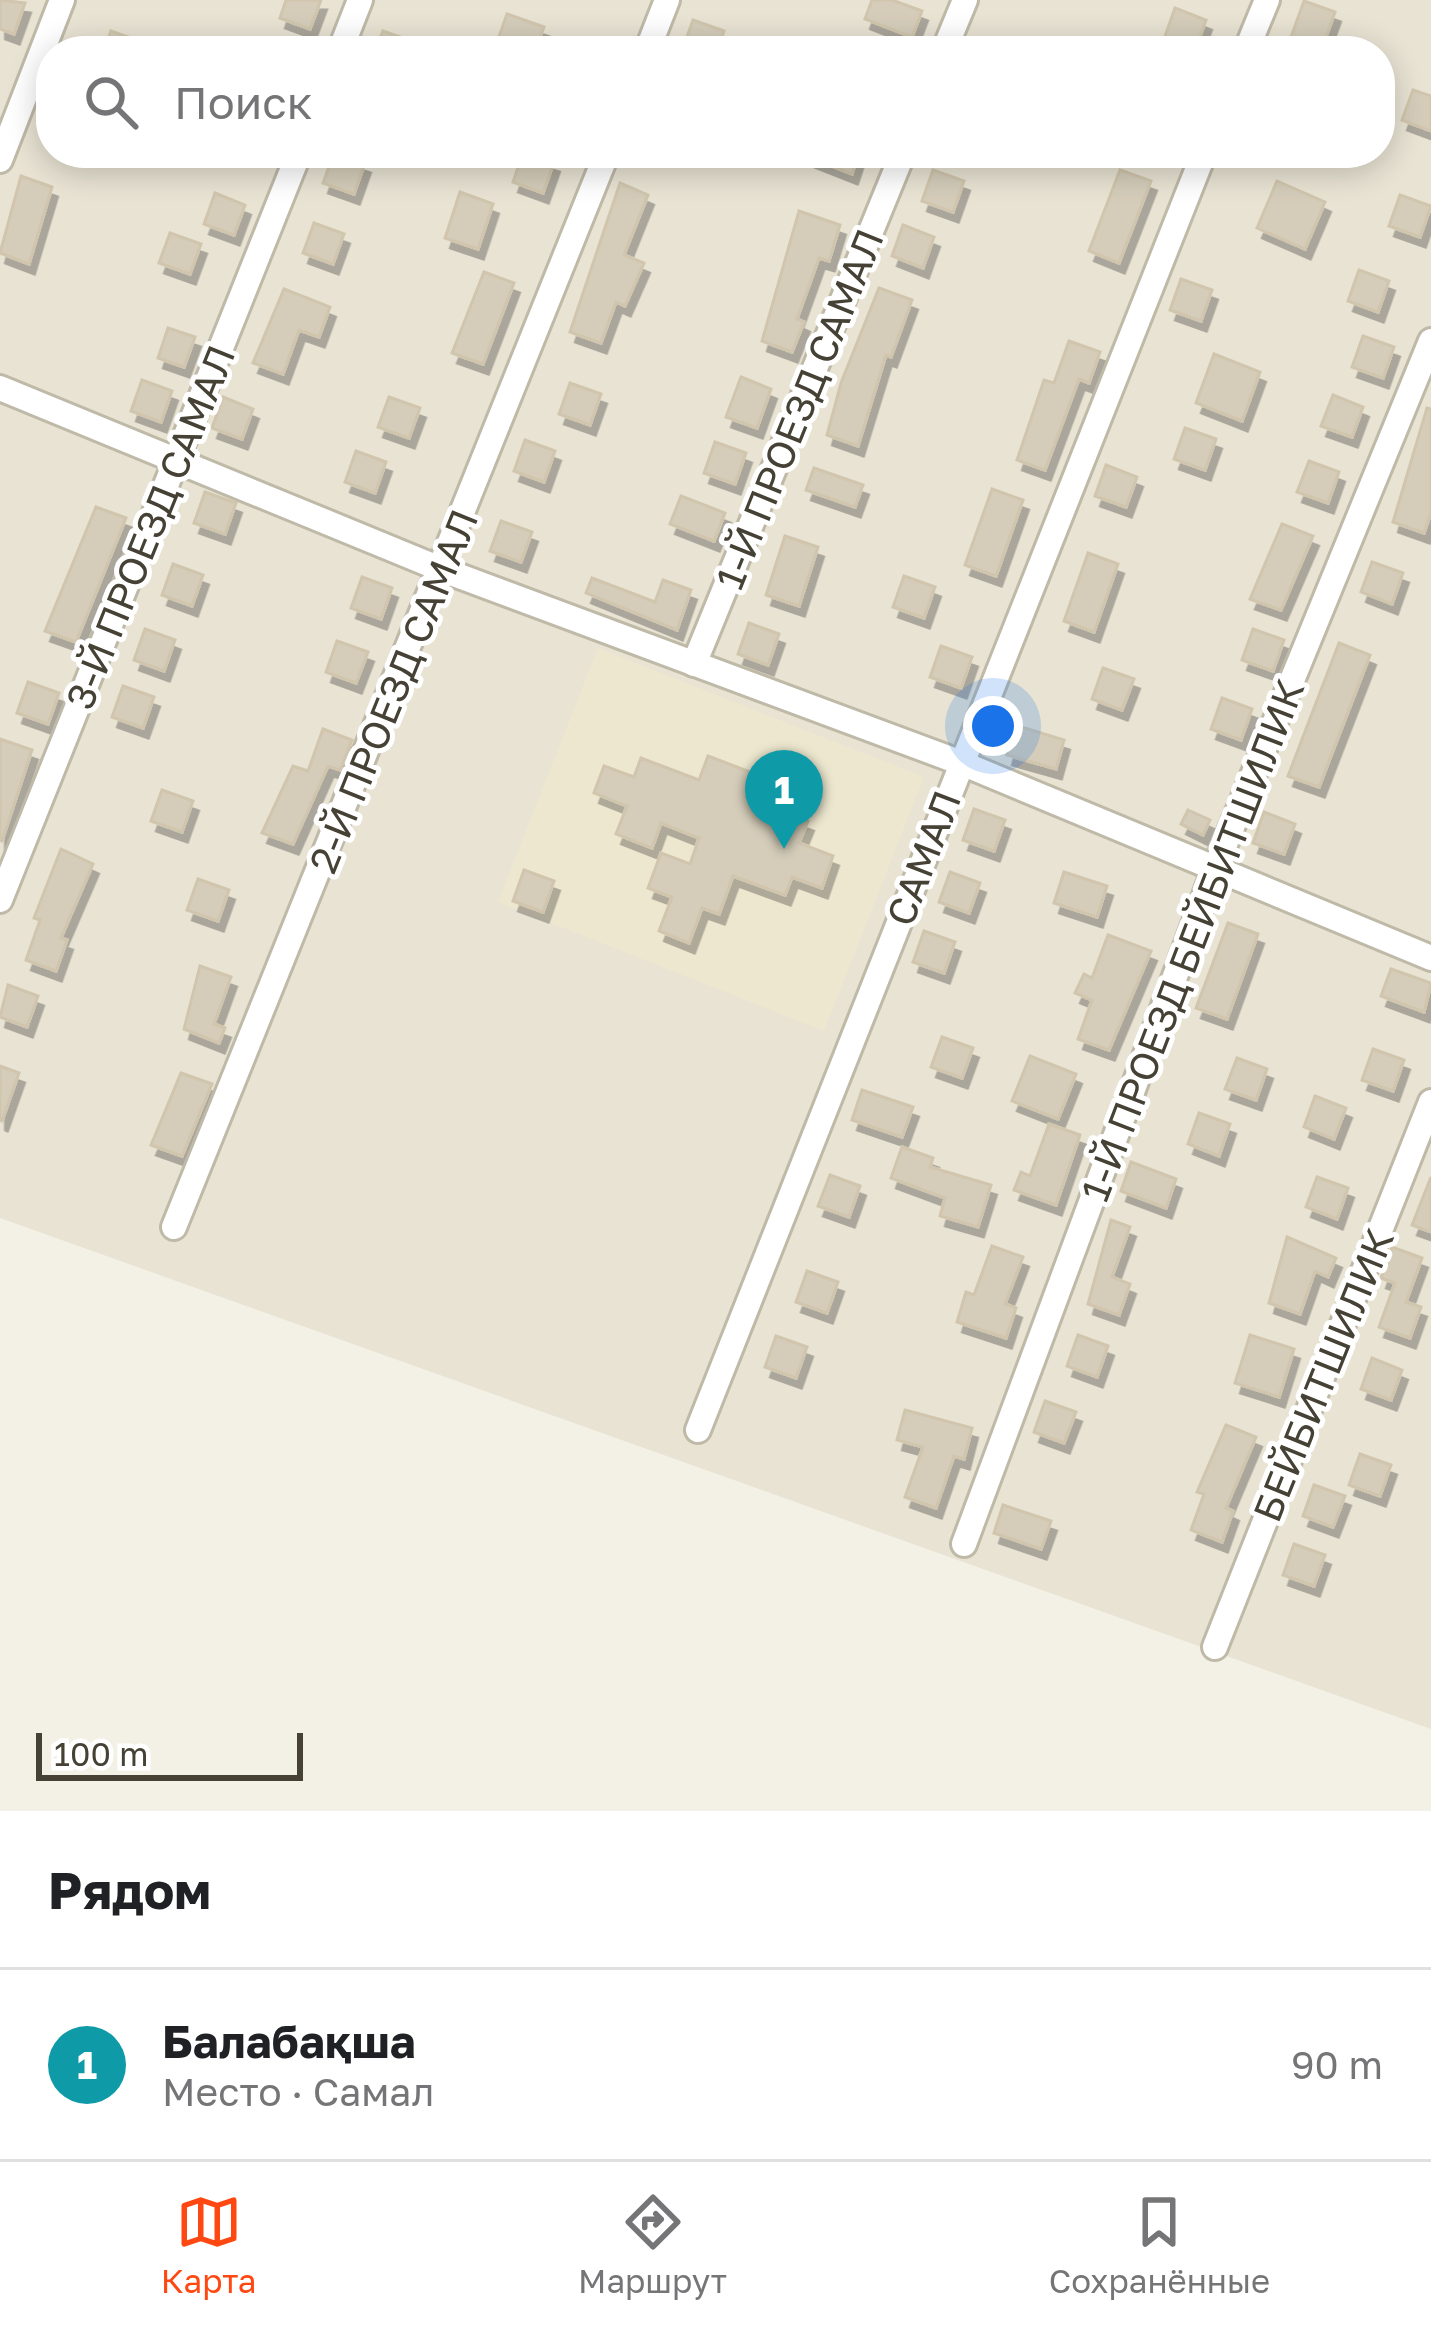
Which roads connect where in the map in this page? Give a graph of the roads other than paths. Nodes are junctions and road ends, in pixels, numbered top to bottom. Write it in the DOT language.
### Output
graph roads {
  1 [pos="62,0"];
  2 [pos="360,0"];
  3 [pos="667,0"];
  4 [pos="965,0"];
  5 [pos="1267,0"];
  6 [pos="48,36"];
  7 [pos="346,36"];
  8 [pos="652,36"];
  9 [pos="950,36"];
  10 [pos="1252,36"];
  11 [pos="36,67"];
  12 [pos="0,160"];
  13 [pos="293,168"];
  14 [pos="601,168"];
  15 [pos="897,168"];
  16 [pos="1198,168"];
  17 [pos="1431,340"];
  18 [pos="0,388"];
  19 [pos="176,465"];
  20 [pos="442,571"];
  21 [pos="694,664"];
  22 [pos="959,762"];
  23 [pos="1216,866"];
  24 [pos="0,900"];
  25 [pos="1431,958"];
  26 [pos="1431,1102"];
  27 [pos="174,1227"];
  28 [pos="698,1430"];
  29 [pos="964,1544"];
  30 [pos="1215,1648"];
  1 -- 6 [label="street"];
  2 -- 7 [label="street"];
  3 -- 8 [label="street"];
  4 -- 9 [label="street"];
  5 -- 10 [label="street"];
  11 -- 12 [label="street"];
  13 -- 19 [label="street, 3-Й ПРОЕЗД САМАЛ"];
  14 -- 20 [label="street, 2-Й ПРОЕЗД САМАЛ"];
  15 -- 21 [label="street, 1-Й ПРОЕЗД САМАЛ"];
  16 -- 22 [label="street, САМАЛ"];
  17 -- 23 [label="street, 1-Й ПРОЕЗД БЕЙБИТШИЛИК"];
  18 -- 19 [label="street"];
  19 -- 20 [label="street"];
  19 -- 24 [label="street, 3-Й ПРОЕЗД САМАЛ"];
  20 -- 21 [label="street"];
  20 -- 27 [label="street, 2-Й ПРОЕЗД САМАЛ"];
  21 -- 22 [label="street"];
  22 -- 23 [label="street"];
  22 -- 28 [label="street, САМАЛ"];
  23 -- 25 [label="street"];
  23 -- 29 [label="street, 1-Й ПРОЕЗД БЕЙБИТШИЛИК"];
  26 -- 30 [label="street, БЕЙБИТШИЛИК"];
}
